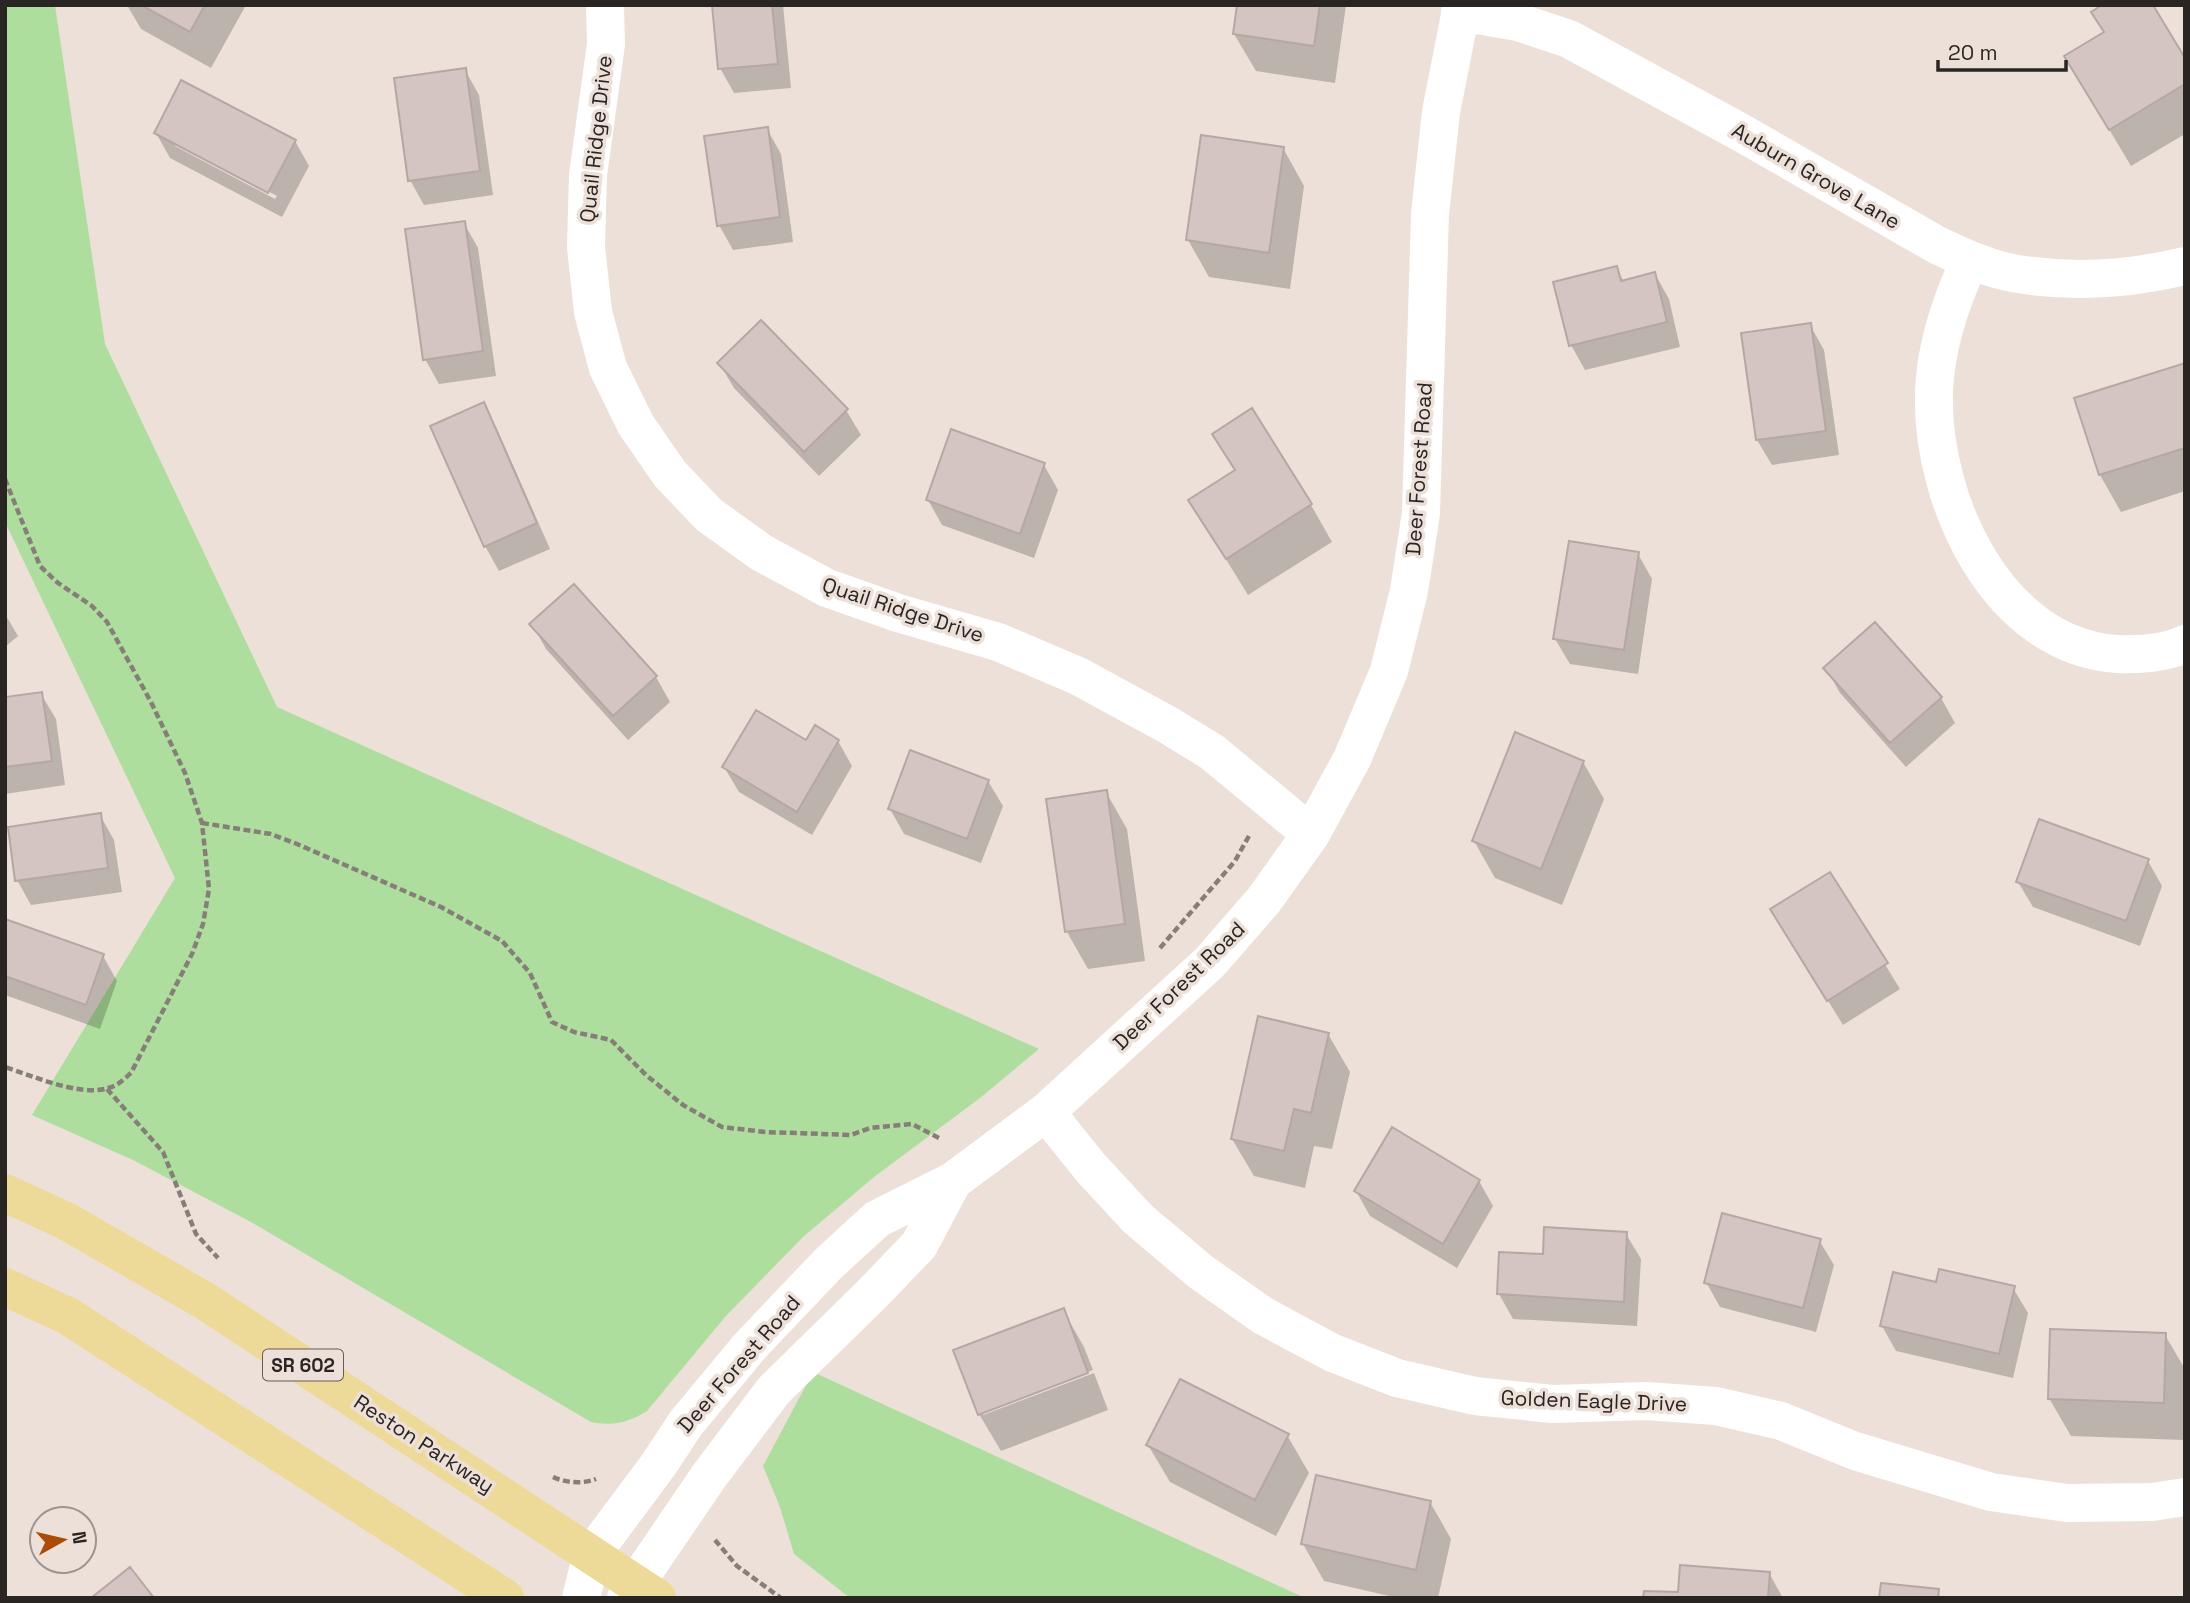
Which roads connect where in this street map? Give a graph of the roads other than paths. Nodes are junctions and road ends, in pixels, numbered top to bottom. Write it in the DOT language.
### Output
graph roads {
  1 [pos="605,5"];
  2 [pos="1461,9"];
  3 [pos="1970,260"];
  4 [pos="2185,266"];
  5 [pos="2185,644"];
  6 [pos="1311,834"];
  7 [pos="1046,1112"];
  8 [pos="953,1181"];
  9 [pos="5,1193"];
  10 [pos="5,1287"];
  11 [pos="2185,1497"];
  12 [pos="592,1554"];
  13 [pos="640,1593"];
  14 [pos="505,1598"];
  15 [pos="581,1598"];
  1 -- 6 [label="street, Quail Ridge Drive"];
  2 -- 3 [label="street, Auburn Grove Lane"];
  2 -- 6 [label="street, Deer Forest Road"];
  3 -- 4 [label="street, Auburn Grove Lane"];
  3 -- 5 [label="street"];
  6 -- 7 [label="street, Deer Forest Road"];
  7 -- 8 [label="street, Deer Forest Road"];
  7 -- 11 [label="street, Golden Eagle Drive"];
  8 -- 12 [label="street, Deer Forest Road"];
  8 -- 13 [label="street, Deer Forest Road"];
  9 -- 12 [label="main road, Reston Parkway / SR 602"];
  10 -- 14 [label="main road"];
  12 -- 13 [label="main road, Reston Parkway / SR 602"];
  12 -- 15 [label="street, Deer Forest Road"];
}
